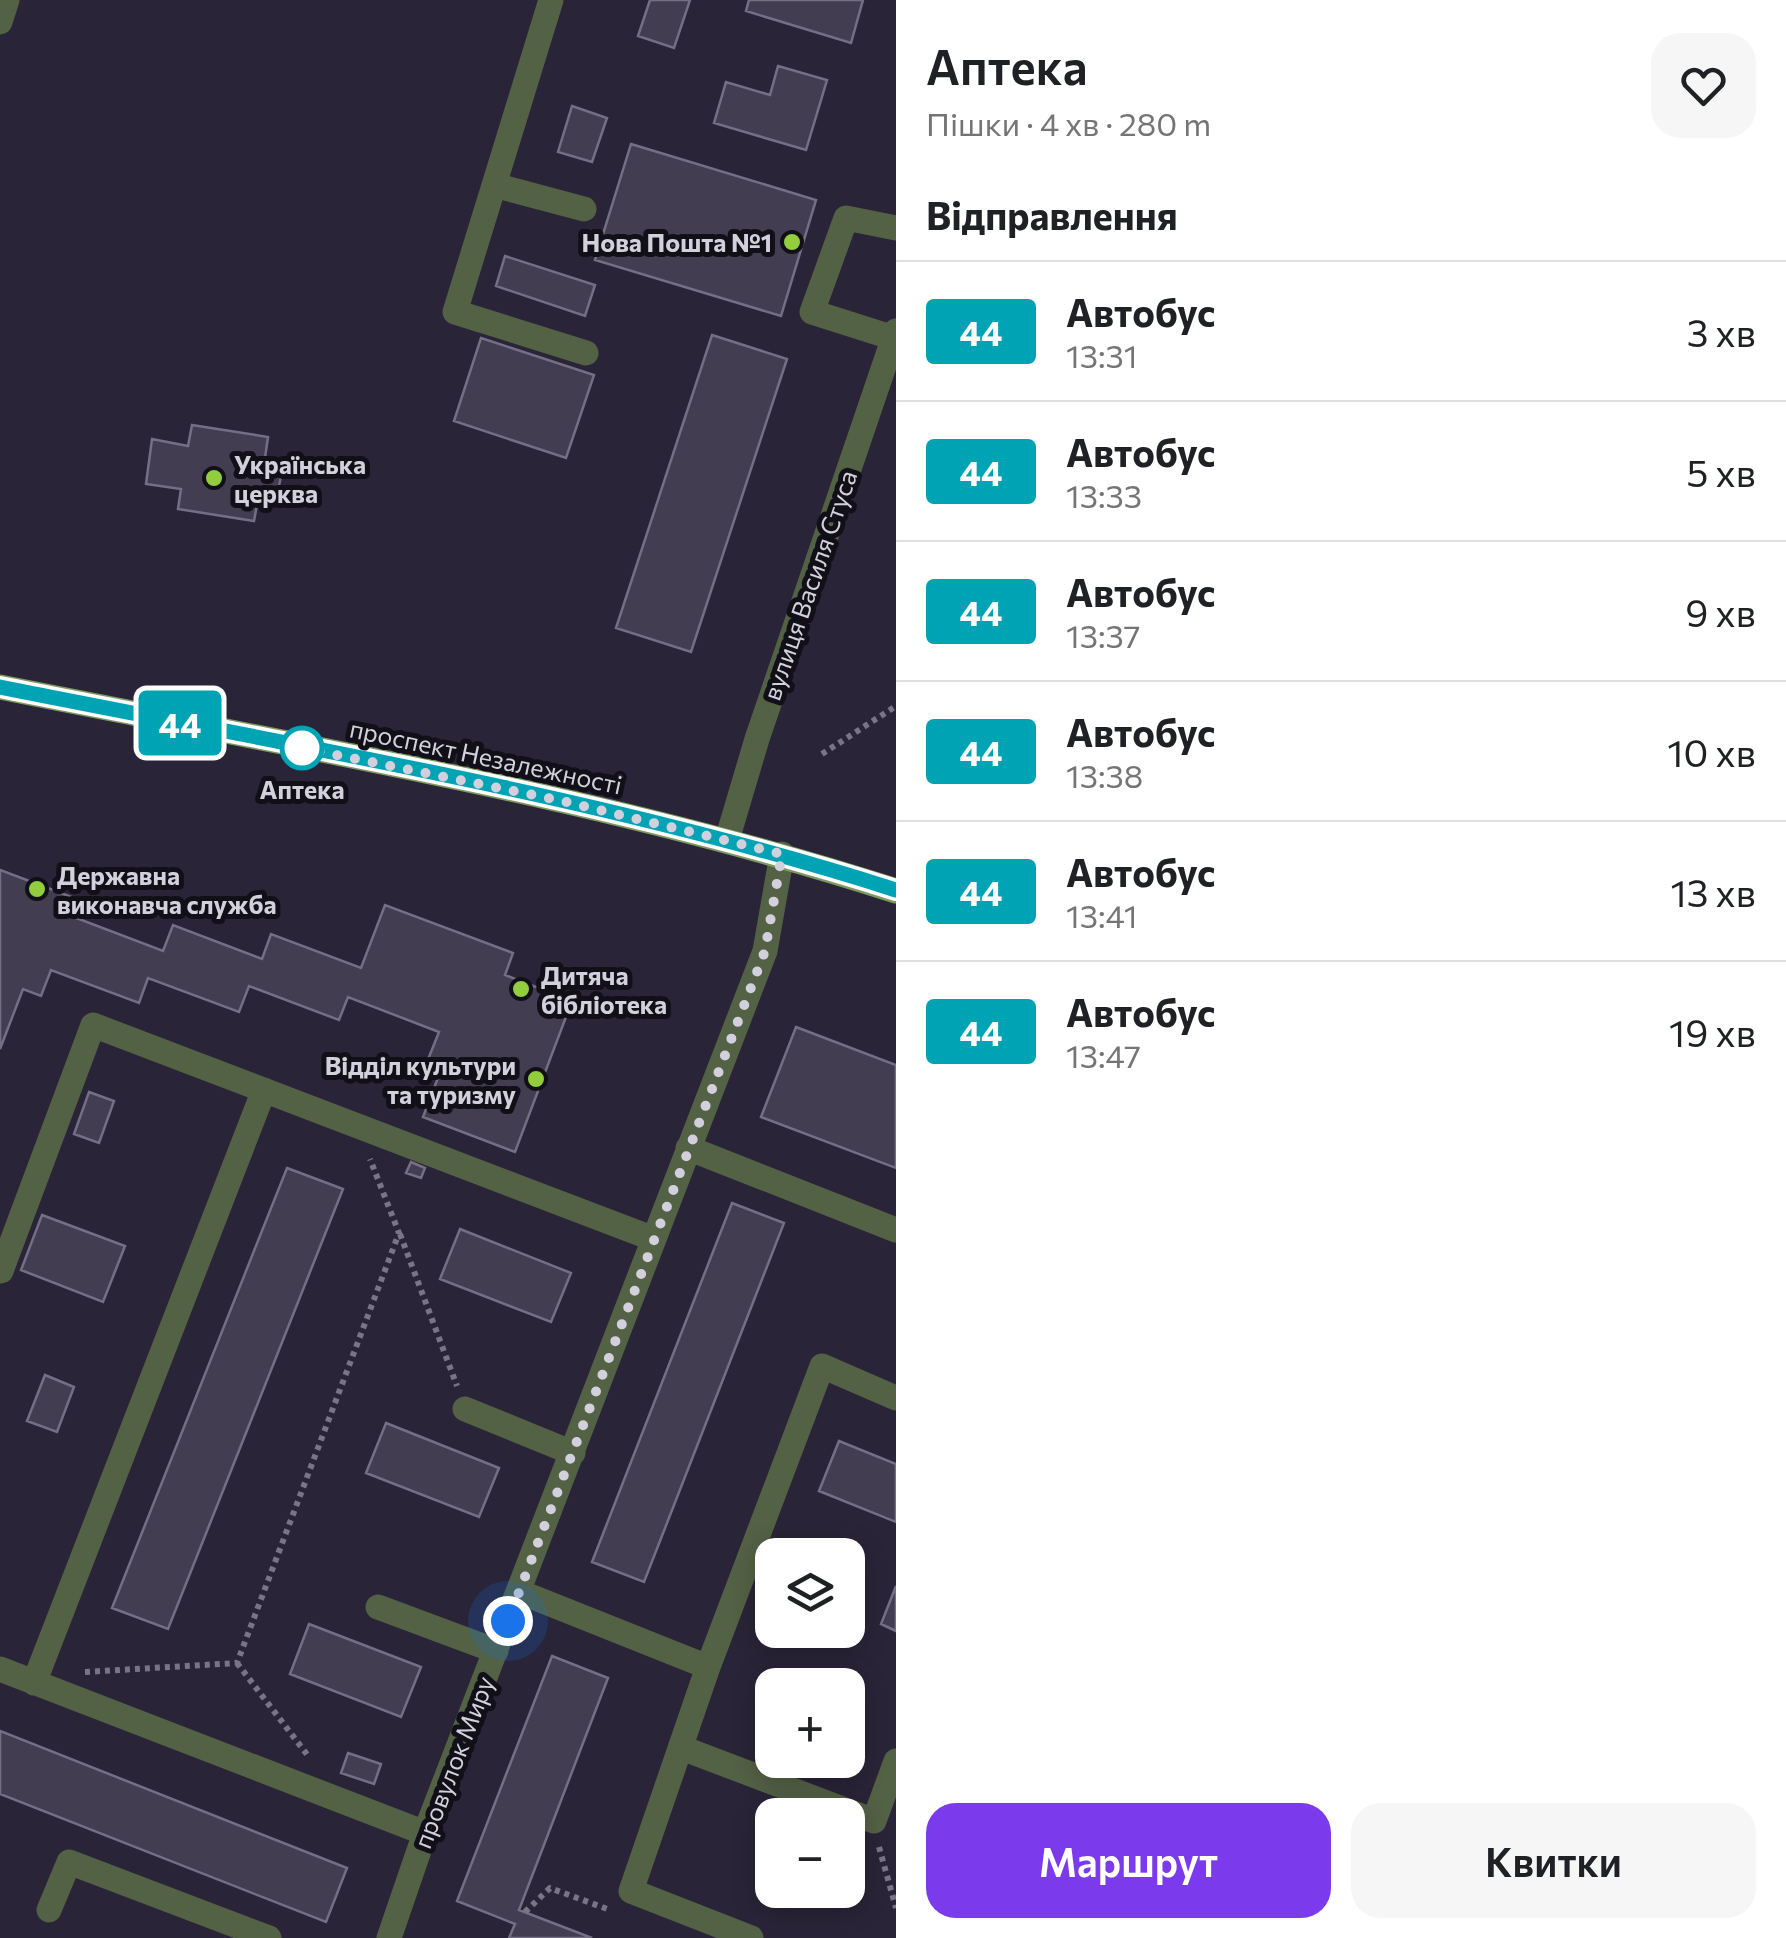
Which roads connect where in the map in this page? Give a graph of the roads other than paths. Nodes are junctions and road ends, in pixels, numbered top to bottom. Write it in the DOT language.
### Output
graph roads {
  1 [pos="7,0"];
  2 [pos="551,0"];
  3 [pos="0,22"];
  4 [pos="494,184"];
  5 [pos="584,210"];
  6 [pos="896,228"];
  7 [pos="895,334"];
  8 [pos="586,353"];
  9 [pos="0,687"];
  10 [pos="727,840"];
  11 [pos="782,854"];
  12 [pos="896,890"];
  13 [pos="264,1090"];
  14 [pos="688,1148"];
  15 [pos="896,1230"];
  16 [pos="654,1239"];
  17 [pos="0,1272"];
  18 [pos="896,1398"];
  19 [pos="465,1409"];
  20 [pos="573,1453"];
  21 [pos="520,1592"];
  22 [pos="378,1606"];
  23 [pos="496,1651"];
  24 [pos="708,1667"];
  25 [pos="0,1669"];
  26 [pos="44,1687"];
  27 [pos="682,1748"];
  28 [pos="896,1761"];
  29 [pos="425,1833"];
  30 [pos="49,1910"];
  31 [pos="269,1938"];
  32 [pos="389,1938"];
  33 [pos="751,1938"];
  1 -- 3 [label="street"];
  2 -- 4 [label="street"];
  4 -- 5 [label="street"];
  4 -- 8 [label="street"];
  6 -- 7 [label="street"];
  7 -- 10 [label="street, вулиця Василя Стуса"];
  9 -- 10 [label="main road, проспект Незалежності"];
  10 -- 11 [label="main road, проспект Незалежності"];
  11 -- 12 [label="main road, проспект Незалежності"];
  11 -- 14 [label="street, провулок Миру"];
  13 -- 16 [label="street"];
  13 -- 17 [label="street"];
  13 -- 26 [label="street"];
  14 -- 15 [label="street"];
  14 -- 16 [label="street, провулок Миру"];
  16 -- 20 [label="street, провулок Миру"];
  18 -- 24 [label="street"];
  19 -- 20 [label="street"];
  20 -- 21 [label="street, провулок Миру"];
  21 -- 23 [label="street, провулок Миру"];
  21 -- 24 [label="street"];
  22 -- 23 [label="street"];
  23 -- 29 [label="street, провулок Миру"];
  24 -- 27 [label="street"];
  25 -- 26 [label="street"];
  26 -- 29 [label="street"];
  27 -- 28 [label="street"];
  27 -- 33 [label="street"];
  29 -- 32 [label="street, провулок Миру"];
  30 -- 31 [label="street"];
}
